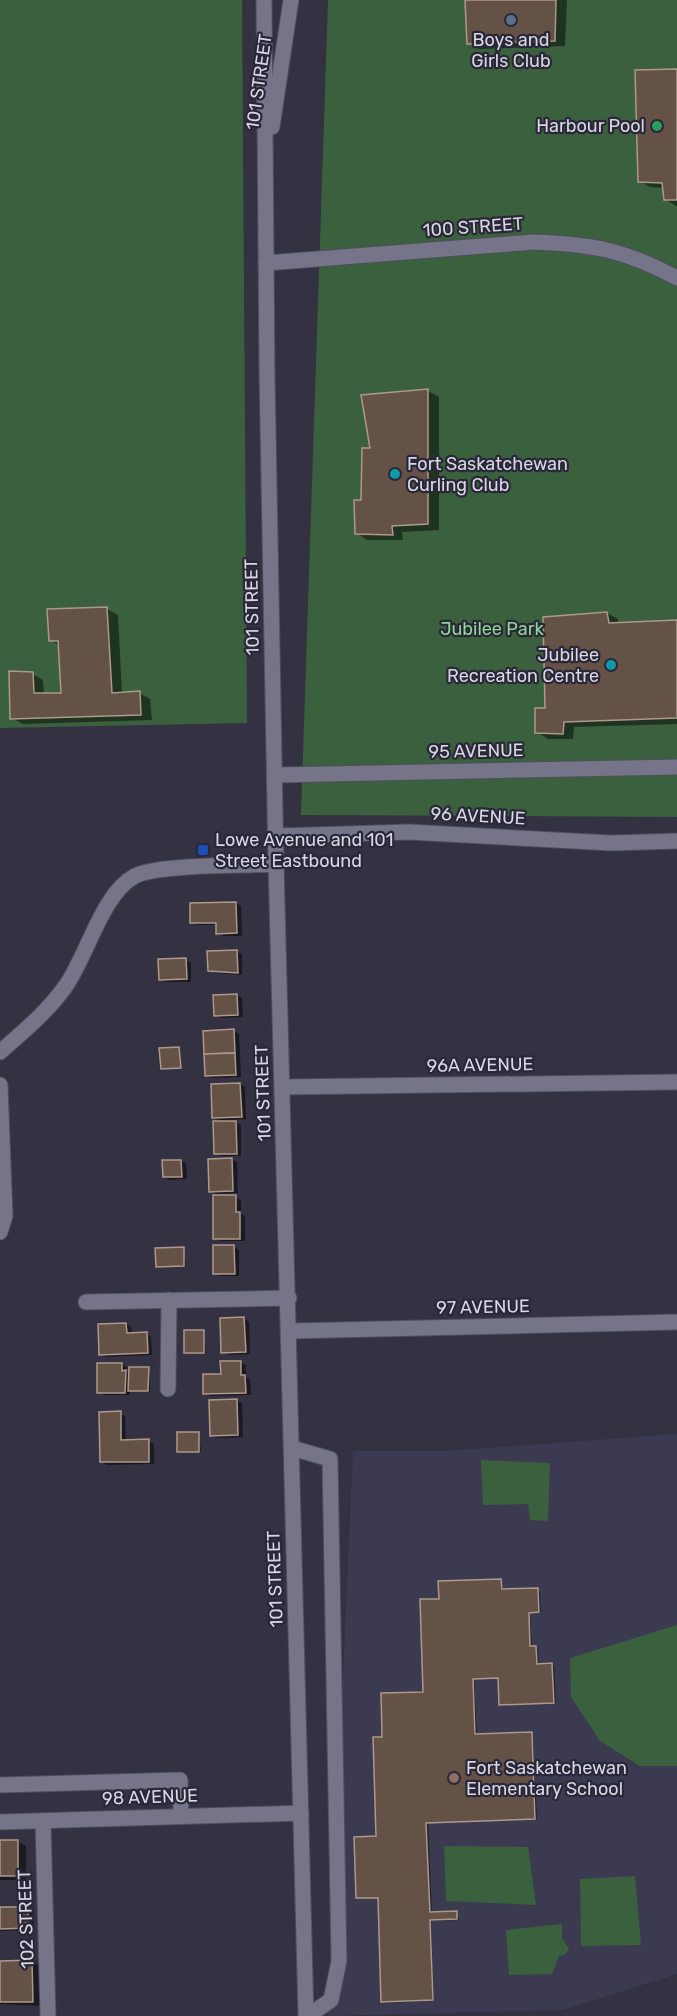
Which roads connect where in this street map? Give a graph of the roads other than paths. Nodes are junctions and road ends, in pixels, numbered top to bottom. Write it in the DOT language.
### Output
graph roads {
  1 [pos="264,0"];
  2 [pos="291,0"];
  3 [pos="266,169"];
  4 [pos="266,263"];
  5 [pos="677,278"];
  6 [pos="677,767"];
  7 [pos="276,775"];
  8 [pos="276,836"];
  9 [pos="677,841"];
  10 [pos="276,864"];
  11 [pos="0,1052"];
  12 [pos="677,1082"];
  13 [pos="0,1085"];
  14 [pos="283,1087"];
  15 [pos="0,1232"];
  16 [pos="289,1298"];
  17 [pos="169,1300"];
  18 [pos="86,1302"];
  19 [pos="677,1322"];
  20 [pos="290,1331"];
  21 [pos="168,1389"];
  22 [pos="292,1448"];
  23 [pos="0,1785"];
  24 [pos="301,1813"];
  25 [pos="181,1815"];
  26 [pos="43,1821"];
  27 [pos="0,1822"];
  28 [pos="48,2016"];
  29 [pos="307,2016"];
  1 -- 3 [label="street, 101 STREET"];
  2 -- 3 [label="street, 101 STREET"];
  3 -- 4 [label="street, 101 STREET"];
  4 -- 5 [label="street, 100 STREET"];
  4 -- 7 [label="street, 101 STREET"];
  6 -- 7 [label="street, 95 AVENUE"];
  7 -- 8 [label="street, 101 STREET"];
  8 -- 9 [label="street, 96 AVENUE"];
  8 -- 10 [label="street, 101 STREET"];
  10 -- 11 [label="street"];
  10 -- 14 [label="street, 101 STREET"];
  12 -- 14 [label="street, 96A AVENUE"];
  13 -- 15 [label="street"];
  14 -- 16 [label="street, 101 STREET"];
  16 -- 17 [label="street"];
  16 -- 20 [label="street, 101 STREET"];
  17 -- 18 [label="street"];
  17 -- 21 [label="street"];
  19 -- 20 [label="street, 97 AVENUE"];
  20 -- 22 [label="street, 101 STREET"];
  22 -- 24 [label="street, 101 STREET"];
  22 -- 29 [label="street"];
  23 -- 25 [label="street"];
  24 -- 25 [label="street, 98 AVENUE"];
  24 -- 29 [label="street, 101 STREET"];
  25 -- 26 [label="street, 98 AVENUE"];
  26 -- 27 [label="street, 98 AVENUE"];
  26 -- 28 [label="street, 102 STREET"];
}
